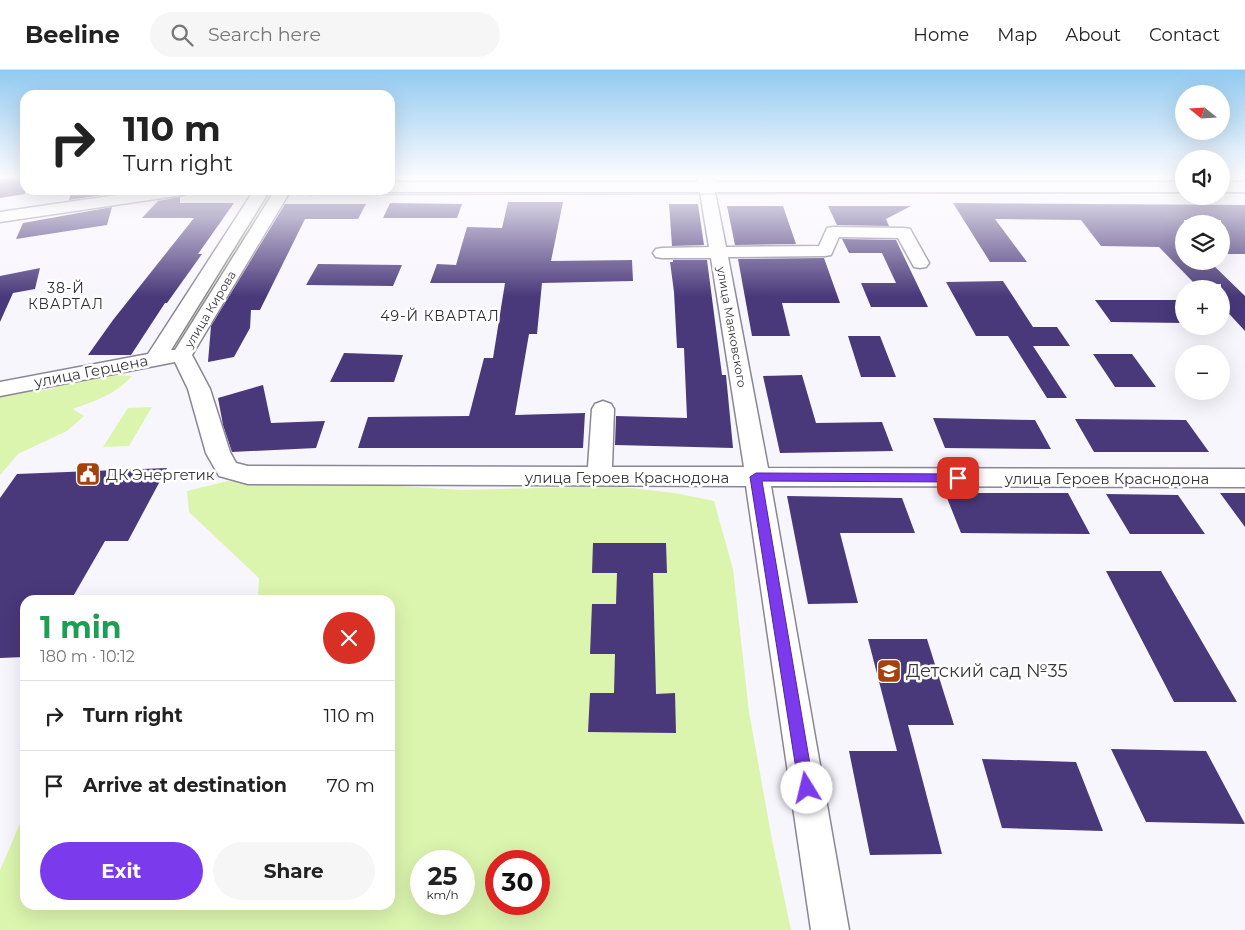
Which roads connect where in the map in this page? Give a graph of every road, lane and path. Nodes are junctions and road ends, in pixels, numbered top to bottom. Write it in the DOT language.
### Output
graph roads {
  1 [pos="245,217"];
  2 [pos="266,217"];
  3 [pos="712,217"];
  4 [pos="662,253"];
  5 [pos="719,253"];
  6 [pos="920,263"];
  7 [pos="182,355"];
  8 [pos="156,358"];
  9 [pos="0,389"];
  10 [pos="603,409"];
  11 [pos="248,475"];
  12 [pos="599,477"];
  13 [pos="756,477"];
  14 [pos="1245,478"];
  15 [pos="830,930"];
  1 -- 8 [label="street, улица Кирова"];
  2 -- 7 [label="street, улица Кирова"];
  3 -- 5 [label="street, улица Маяковского"];
  4 -- 5 [label="street"];
  5 -- 6 [label="street"];
  5 -- 13 [label="street, улица Маяковского"];
  7 -- 8 [label="street, улица Герцена"];
  7 -- 11 [label="street, улица Кирова"];
  8 -- 9 [label="street, улица Герцена"];
  10 -- 12 [label="street"];
  11 -- 12 [label="street, улица Героев Краснодона"];
  12 -- 13 [label="street, улица Героев Краснодона"];
  13 -- 14 [label="street, улица Героев Краснодона"];
  13 -- 15 [label="street, улица Маяковского"];
}
